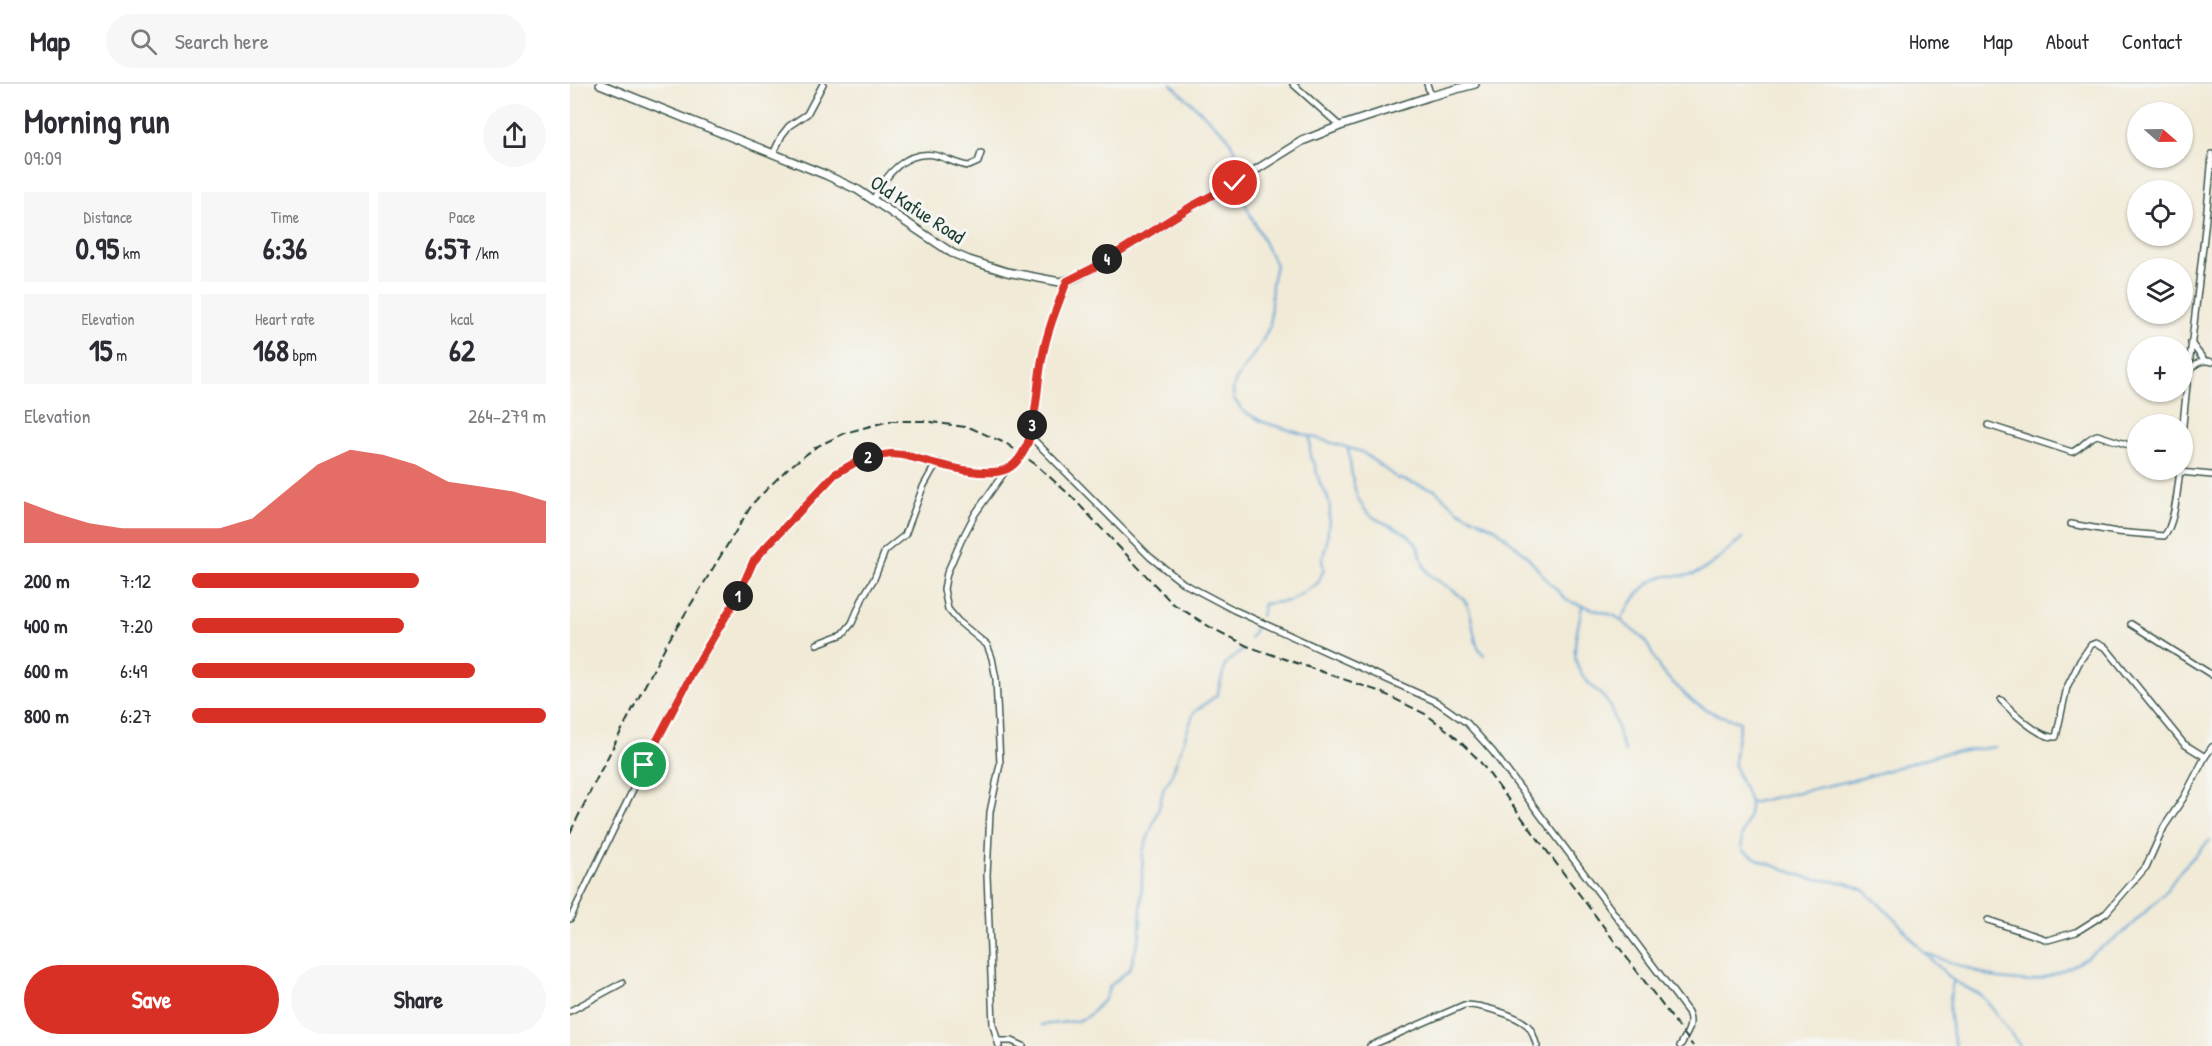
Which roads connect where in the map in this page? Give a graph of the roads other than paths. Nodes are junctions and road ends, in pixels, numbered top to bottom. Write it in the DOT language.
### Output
graph roads {
  1 [pos="600,84"];
  2 [pos="823,84"];
  3 [pos="1293,84"];
  4 [pos="1427,84"];
  5 [pos="1475,84"];
  6 [pos="1431,96"];
  7 [pos="1340,126"];
  8 [pos="981,153"];
  9 [pos="773,154"];
  10 [pos="2212,154"];
  11 [pos="873,200"];
  12 [pos="2209,222"];
  13 [pos="1067,281"];
  14 [pos="2192,336"];
  15 [pos="2193,346"];
  16 [pos="2204,360"];
  17 [pos="2212,362"];
  18 [pos="2193,367"];
  19 [pos="1988,424"];
  20 [pos="1030,436"];
  21 [pos="2127,445"];
  22 [pos="940,463"];
  23 [pos="1006,470"];
  24 [pos="2193,473"];
  25 [pos="2212,475"];
  26 [pos="2178,480"];
  27 [pos="2071,524"];
  28 [pos="2131,624"];
  29 [pos="818,644"];
  30 [pos="2212,675"];
  31 [pos="2001,700"];
  32 [pos="2212,747"];
  33 [pos="2205,757"];
  34 [pos="570,918"];
  35 [pos="1988,920"];
  36 [pos="622,982"];
  37 [pos="570,1011"];
  38 [pos="998,1044"];
  39 [pos="1023,1046"];
  40 [pos="1370,1046"];
  41 [pos="1537,1046"];
  42 [pos="1680,1046"];
  1 -- 9 [label="street, Old Kafue Road"];
  2 -- 9 [label="street"];
  3 -- 7 [label="street"];
  4 -- 6 [label="street"];
  5 -- 6 [label="street"];
  6 -- 7 [label="street"];
  7 -- 13 [label="street"];
  8 -- 11 [label="street"];
  9 -- 11 [label="street, Old Kafue Road"];
  10 -- 12 [label="street"];
  11 -- 13 [label="street, Old Kafue Road"];
  12 -- 14 [label="street"];
  13 -- 20 [label="street"];
  15 -- 16 [label="street"];
  16 -- 17 [label="street"];
  16 -- 18 [label="street"];
  19 -- 21 [label="street"];
  20 -- 23 [label="street"];
  20 -- 42 [label="street"];
  22 -- 23 [label="street"];
  22 -- 29 [label="street"];
  22 -- 34 [label="street"];
  23 -- 38 [label="street"];
  24 -- 25 [label="street"];
  26 -- 27 [label="street"];
  28 -- 30 [label="street"];
  31 -- 33 [label="street"];
  32 -- 33 [label="street"];
  33 -- 35 [label="street"];
  36 -- 37 [label="street"];
  38 -- 39 [label="street"];
  40 -- 41 [label="street"];
}
